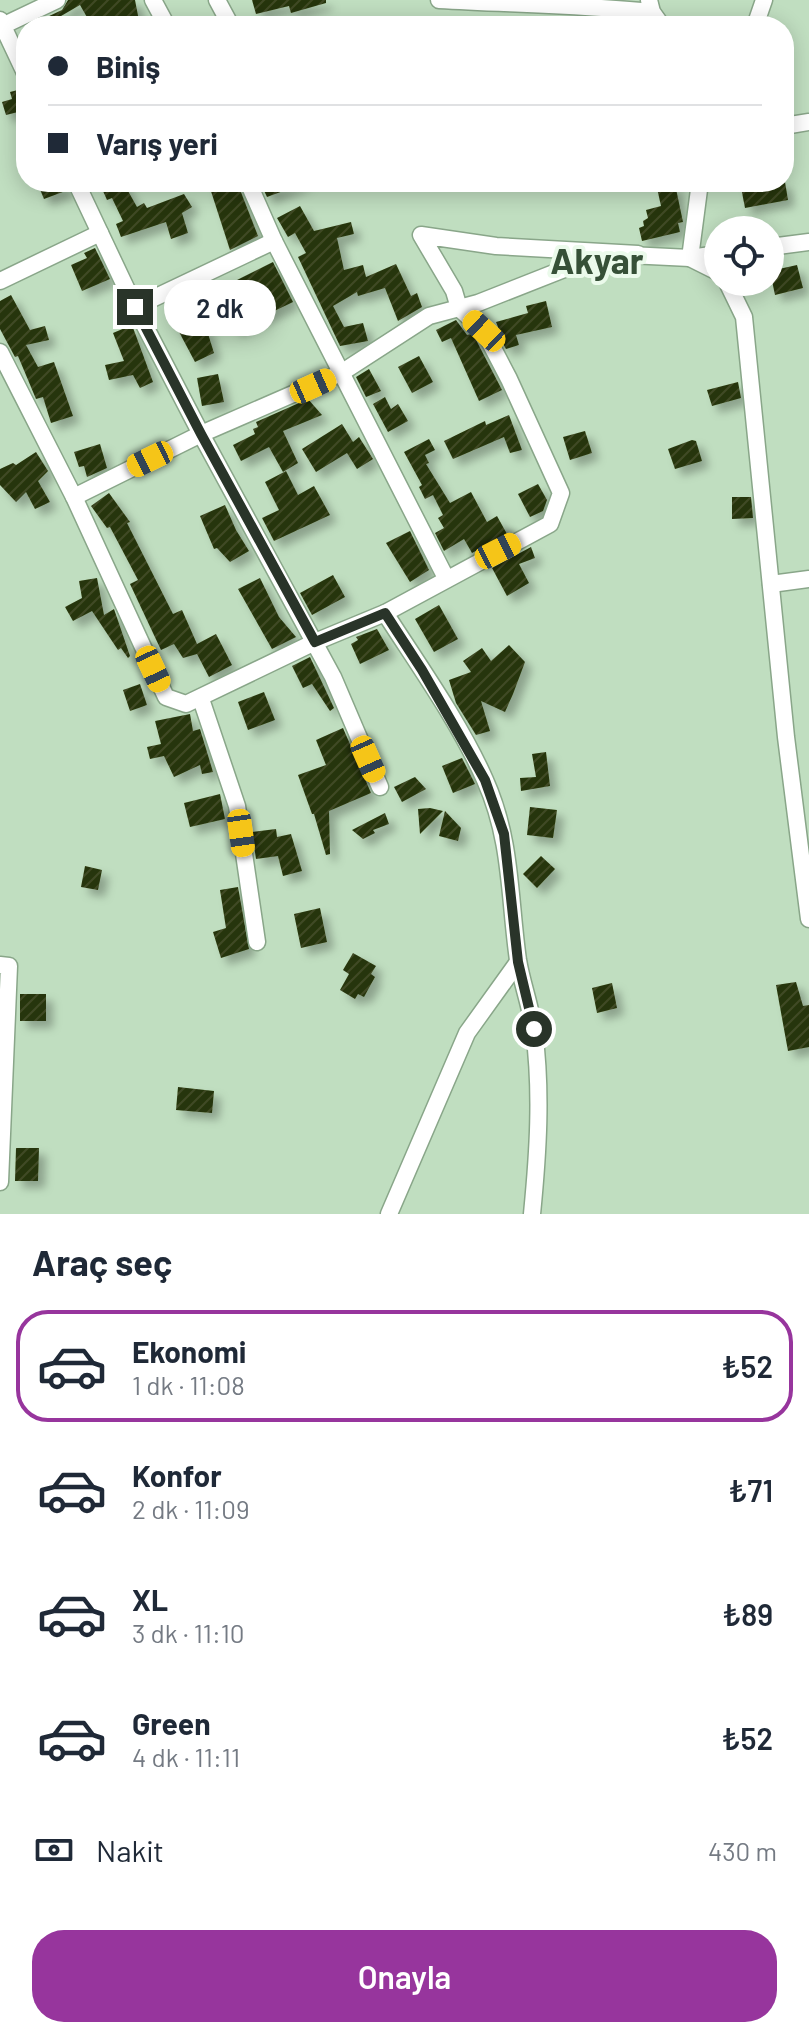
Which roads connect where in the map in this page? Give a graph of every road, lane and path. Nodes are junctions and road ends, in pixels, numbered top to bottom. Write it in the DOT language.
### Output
graph roads {
  1 [pos="57,0"];
  2 [pos="439,0"];
  3 [pos="654,13"];
  4 [pos="20,16"];
  5 [pos="1,24"];
  6 [pos="16,55"];
  7 [pos="81,192"];
  8 [pos="252,192"];
  9 [pos="699,192"];
  10 [pos="100,233"];
  11 [pos="274,241"];
  12 [pos="809,242"];
  13 [pos="784,245"];
  14 [pos="638,254"];
  15 [pos="704,256"];
  16 [pos="690,258"];
  17 [pos="704,265"];
  18 [pos="0,281"];
  19 [pos="734,296"];
  20 [pos="135,307"];
  21 [pos="459,308"];
  22 [pos="0,352"];
  23 [pos="341,373"];
  24 [pos="201,434"];
  25 [pos="74,497"];
  26 [pos="446,578"];
  27 [pos="809,579"];
  28 [pos="771,584"];
  29 [pos="385,613"];
  30 [pos="315,642"];
  31 [pos="201,699"];
  32 [pos="380,787"];
  33 [pos="806,876"];
  34 [pos="809,919"];
  35 [pos="257,942"];
  36 [pos="518,962"];
  37 [pos="0,965"];
  38 [pos="4,1034"];
  39 [pos="0,1176"];
  40 [pos="389,1214"];
  41 [pos="532,1214"];
  1 -- 4 [label="street"];
  2 -- 3 [label="street"];
  5 -- 6 [label="street"];
  7 -- 10 [label="street"];
  8 -- 11 [label="street"];
  9 -- 16 [label="street"];
  10 -- 18 [label="street"];
  10 -- 20 [label="street"];
  11 -- 20 [label="street"];
  11 -- 23 [label="street"];
  12 -- 13 [label="street"];
  14 -- 16 [label="street"];
  14 -- 21 [label="street"];
  14 -- 21 [label="street"];
  15 -- 16 [label="street"];
  16 -- 17 [label="street"];
  19 -- 28 [label="street"];
  20 -- 24 [label="street"];
  21 -- 23 [label="street"];
  21 -- 26 [label="street"];
  22 -- 25 [label="street"];
  23 -- 24 [label="street"];
  23 -- 26 [label="street"];
  24 -- 25 [label="street"];
  24 -- 30 [label="street"];
  25 -- 31 [label="street"];
  26 -- 29 [label="street"];
  27 -- 28 [label="street"];
  28 -- 33 [label="street"];
  29 -- 30 [label="street"];
  29 -- 36 [label="street"];
  30 -- 31 [label="street"];
  30 -- 32 [label="street"];
  31 -- 35 [label="street"];
  33 -- 34 [label="street"];
  36 -- 40 [label="street"];
  36 -- 41 [label="street"];
  37 -- 38 [label="street"];
  38 -- 39 [label="street"];
}
